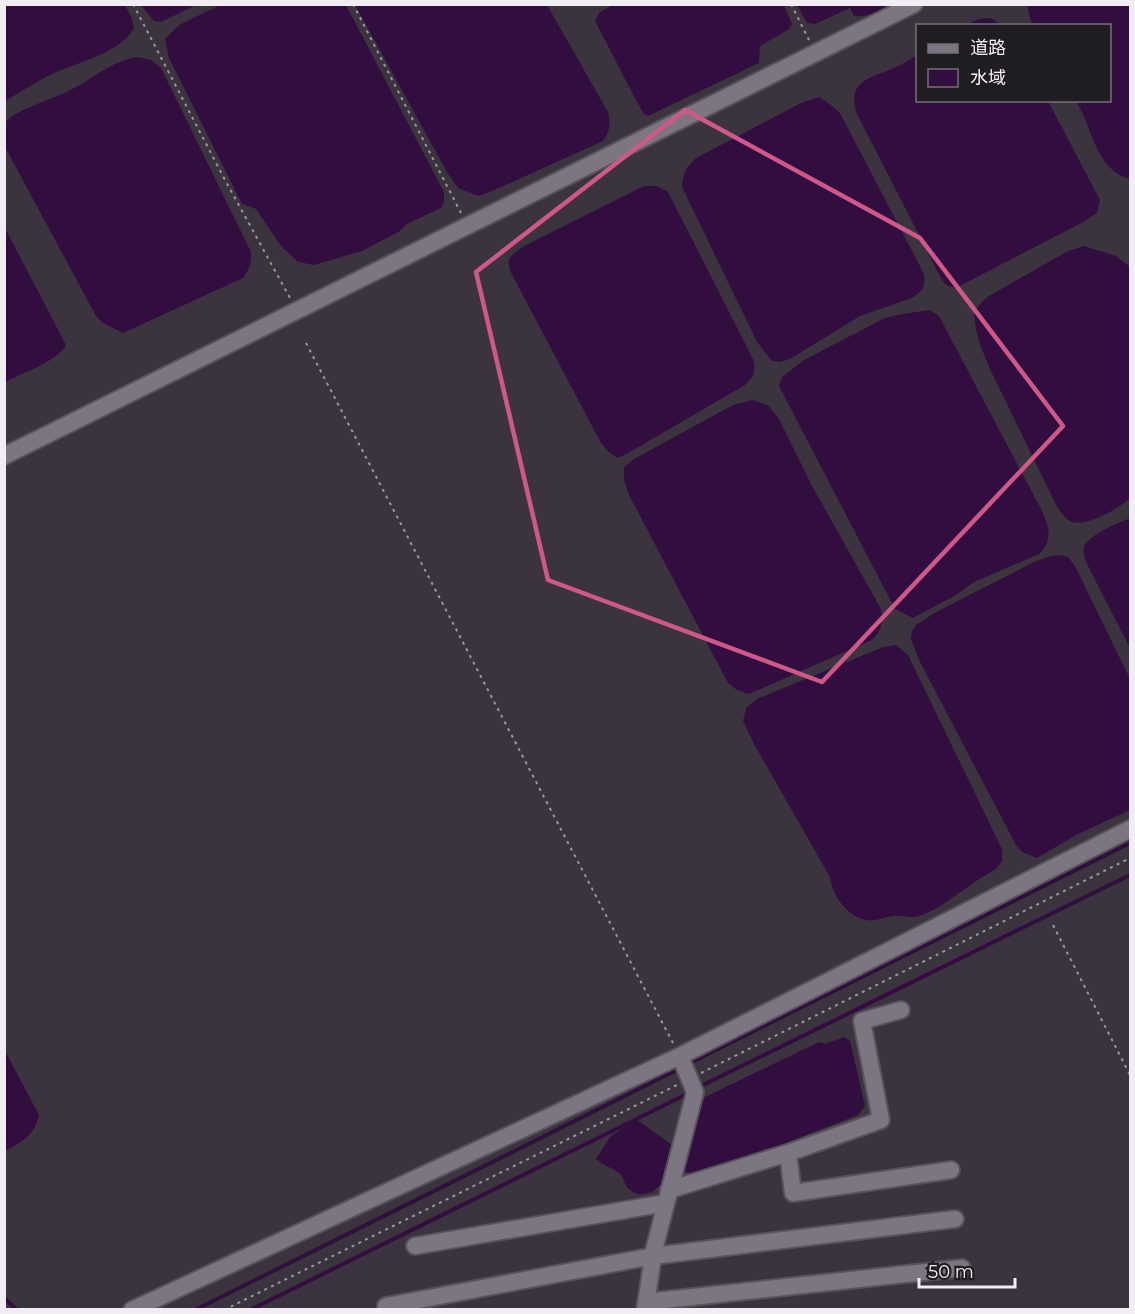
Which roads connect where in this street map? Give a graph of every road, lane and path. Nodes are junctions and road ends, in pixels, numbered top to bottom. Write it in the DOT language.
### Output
graph roads {
  1 [pos="133,4"];
  2 [pos="353,4"];
  3 [pos="791,4"];
  4 [pos="914,4"];
  5 [pos="816,53"];
  6 [pos="468,226"];
  7 [pos="298,311"];
  8 [pos="306,343"];
  9 [pos="4,456"];
  10 [pos="1131,829"];
  11 [pos="1053,925"];
  12 [pos="901,1010"];
  13 [pos="687,1073"];
  14 [pos="1131,1075"];
  15 [pos="788,1154"];
  16 [pos="951,1170"];
  17 [pos="668,1196"];
  18 [pos="956,1219"];
  19 [pos="415,1246"];
  20 [pos="653,1256"];
  21 [pos="962,1268"];
  22 [pos="386,1306"];
  23 [pos="645,1306"];
  24 [pos="132,1310"];
  1 -- 7 [label="path"];
  2 -- 6 [label="path"];
  3 -- 5 [label="path"];
  4 -- 5 [label="street"];
  5 -- 6 [label="street"];
  6 -- 7 [label="street"];
  7 -- 9 [label="street"];
  8 -- 13 [label="path"];
  10 -- 13 [label="street"];
  11 -- 14 [label="path"];
  12 -- 15 [label="street"];
  13 -- 17 [label="street"];
  13 -- 24 [label="street"];
  15 -- 16 [label="street"];
  15 -- 17 [label="street"];
  17 -- 19 [label="street"];
  17 -- 20 [label="street"];
  18 -- 20 [label="street"];
  20 -- 22 [label="street"];
  20 -- 23 [label="street"];
  21 -- 23 [label="street"];
}
